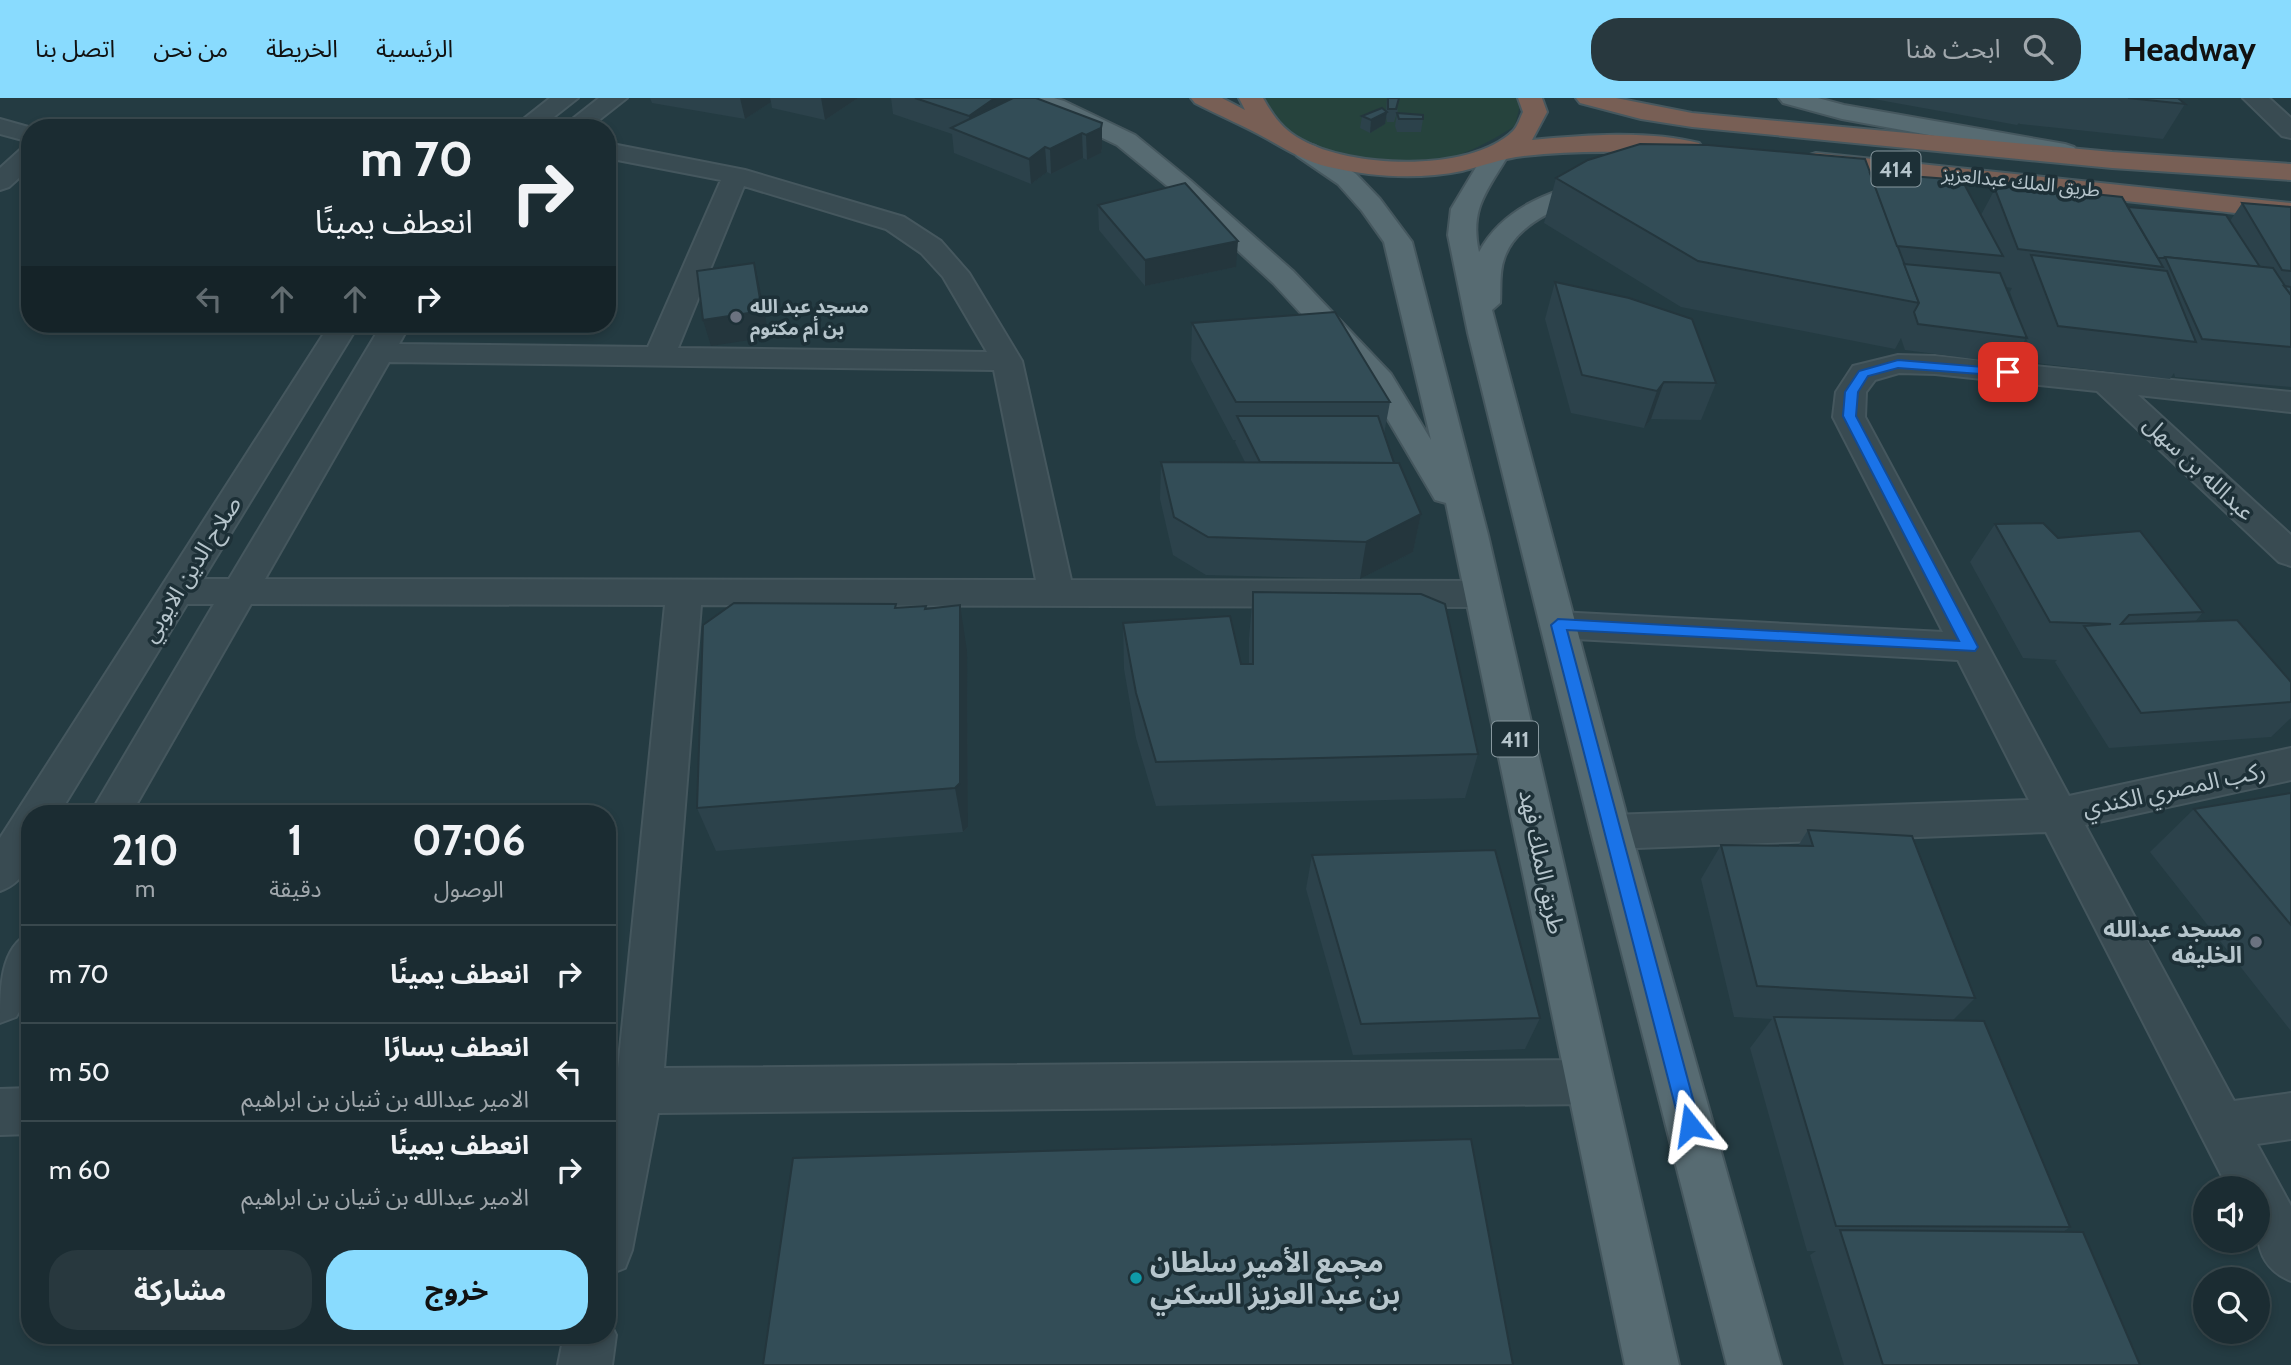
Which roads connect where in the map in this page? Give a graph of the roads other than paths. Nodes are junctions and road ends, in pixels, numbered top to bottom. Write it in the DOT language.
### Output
graph roads {
  1 [pos="566,98"];
  2 [pos="615,98"];
  3 [pos="1030,98"];
  4 [pos="1203,98"];
  5 [pos="1251,98"];
  6 [pos="1530,98"];
  7 [pos="1588,98"];
  8 [pos="1791,98"];
  9 [pos="2255,98"];
  10 [pos="537,119"];
  11 [pos="586,119"];
  12 [pos="1692,120"];
  13 [pos="0,126"];
  14 [pos="2291,131"];
  15 [pos="21,132"];
  16 [pos="1290,142"];
  17 [pos="616,152"];
  18 [pos="1499,152"];
  19 [pos="2112,160"];
  20 [pos="21,162"];
  21 [pos="1799,167"];
  22 [pos="2291,172"];
  23 [pos="1934,173"];
  24 [pos="736,176"];
  25 [pos="1623,180"];
  26 [pos="0,183"];
  27 [pos="2291,211"];
  28 [pos="1483,332"];
  29 [pos="338,333"];
  30 [pos="390,333"];
  31 [pos="378,353"];
  32 [pos="659,357"];
  33 [pos="1007,361"];
  34 [pos="2106,383"];
  35 [pos="2291,402"];
  36 [pos="1471,536"];
  37 [pos="2291,554"];
  38 [pos="240,591"];
  39 [pos="176,592"];
  40 [pos="684,592"];
  41 [pos="1056,593"];
  42 [pos="1483,594"];
  43 [pos="1558,625"];
  44 [pos="1970,647"];
  45 [pos="2291,764"];
  46 [pos="43,805"];
  47 [pos="115,805"];
  48 [pos="2057,815"];
  49 [pos="1611,832"];
  50 [pos="21,840"];
  51 [pos="0,873"];
  52 [pos="21,967"];
  53 [pos="0,1003"];
  54 [pos="1590,1082"];
  55 [pos="623,1091"];
  56 [pos="0,1111"];
  57 [pos="21,1111"];
  58 [pos="2291,1116"];
  59 [pos="2219,1126"];
  60 [pos="616,1161"];
  61 [pos="2247,1176"];
  62 [pos="2270,1217"];
  63 [pos="2291,1255"];
  64 [pos="588,1344"];
  65 [pos="585,1365"];
  66 [pos="1652,1365"];
  67 [pos="1754,1365"];
  1 -- 10 [label="street"];
  2 -- 11 [label="street"];
  3 -- 36 [label="main road"];
  4 -- 16 [label="highway"];
  5 -- 16 [label="highway"];
  6 -- 18 [label="highway"];
  7 -- 12 [label="highway, طريق الملك عبدالعزيز / 414"];
  8 -- 19 [label="main road"];
  9 -- 14 [label="street"];
  12 -- 18 [label="highway"];
  12 -- 19 [label="highway, طريق الملك عبدالعزيز / 414"];
  13 -- 15 [label="street"];
  16 -- 18 [label="highway"];
  16 -- 36 [label="main road, طريق الملك فهد / 411"];
  17 -- 24 [label="street"];
  18 -- 28 [label="main road"];
  19 -- 22 [label="highway, طريق الملك عبدالعزيز / 414"];
  20 -- 26 [label="street"];
  21 -- 23 [label="main road"];
  23 -- 27 [label="highway, طريق الملك عبدالعزيز / 414"];
  24 -- 32 [label="street"];
  24 -- 33 [label="street"];
  25 -- 28 [label="main road"];
  28 -- 43 [label="main road"];
  29 -- 39 [label="street, صلاح الدين الايوبي"];
  30 -- 31 [label="street"];
  31 -- 32 [label="street"];
  31 -- 38 [label="street"];
  32 -- 33 [label="street"];
  33 -- 41 [label="street"];
  34 -- 35 [label="street"];
  34 -- 37 [label="street, عبدالله بن سهل"];
  34 -- 44 [label="street"];
  36 -- 42 [label="main road, طريق الملك فهد / 411"];
  38 -- 39 [label="street"];
  38 -- 40 [label="street"];
  38 -- 47 [label="street"];
  39 -- 46 [label="street, صلاح الدين الايوبي"];
  40 -- 41 [label="street"];
  40 -- 55 [label="street"];
  41 -- 42 [label="street"];
  42 -- 54 [label="main road, طريق الملك فهد / 411"];
  43 -- 44 [label="street"];
  43 -- 49 [label="main road"];
  44 -- 48 [label="street"];
  45 -- 48 [label="street, ركب المصري الكندي"];
  48 -- 49 [label="street, ركب المصري الكندي"];
  48 -- 59 [label="street"];
  49 -- 67 [label="main road"];
  50 -- 51 [label="street"];
  52 -- 53 [label="street"];
  54 -- 55 [label="street"];
  54 -- 66 [label="main road, طريق الملك فهد / 411"];
  55 -- 60 [label="street"];
  56 -- 57 [label="street"];
  58 -- 59 [label="street"];
  59 -- 61 [label="street"];
  62 -- 63 [label="street"];
  64 -- 65 [label="street"];
}
